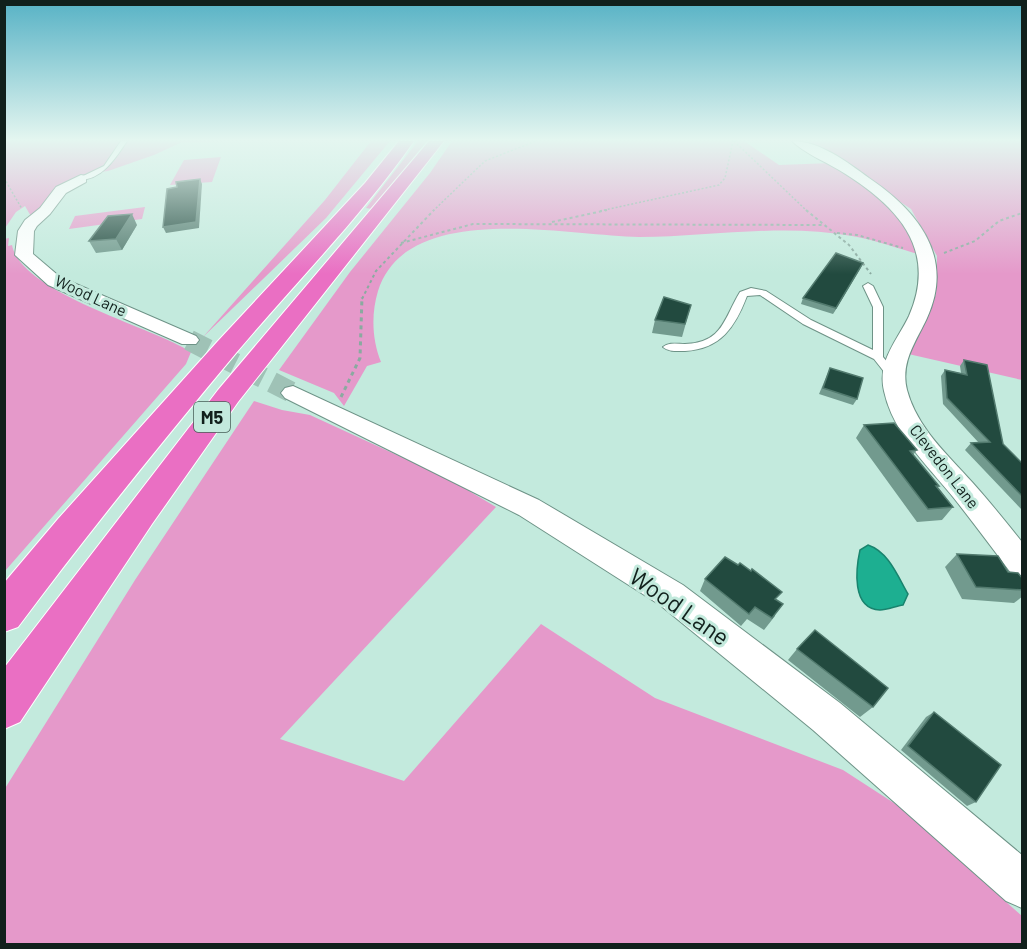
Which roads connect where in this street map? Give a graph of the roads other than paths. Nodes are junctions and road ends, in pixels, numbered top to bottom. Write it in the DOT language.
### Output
graph roads {
  1 [pos="70,185"];
  2 [pos="372,185"];
  3 [pos="401,185"];
  4 [pos="869,185"];
  5 [pos="868,286"];
  6 [pos="189,340"];
  7 [pos="668,347"];
  8 [pos="886,366"];
  9 [pos="293,393"];
  10 [pos="1023,564"];
  11 [pos="4,614"];
  12 [pos="4,706"];
  13 [pos="1023,885"];
  1 -- 6 [label="street, Wood Lane"];
  2 -- 11 [label="highway, M5"];
  3 -- 12 [label="highway, M5"];
  4 -- 8 [label="street, Clevedon Lane"];
  5 -- 8 [label="lane"];
  7 -- 8 [label="lane"];
  8 -- 10 [label="street, Clevedon Lane"];
  9 -- 13 [label="street, Wood Lane"];
}
